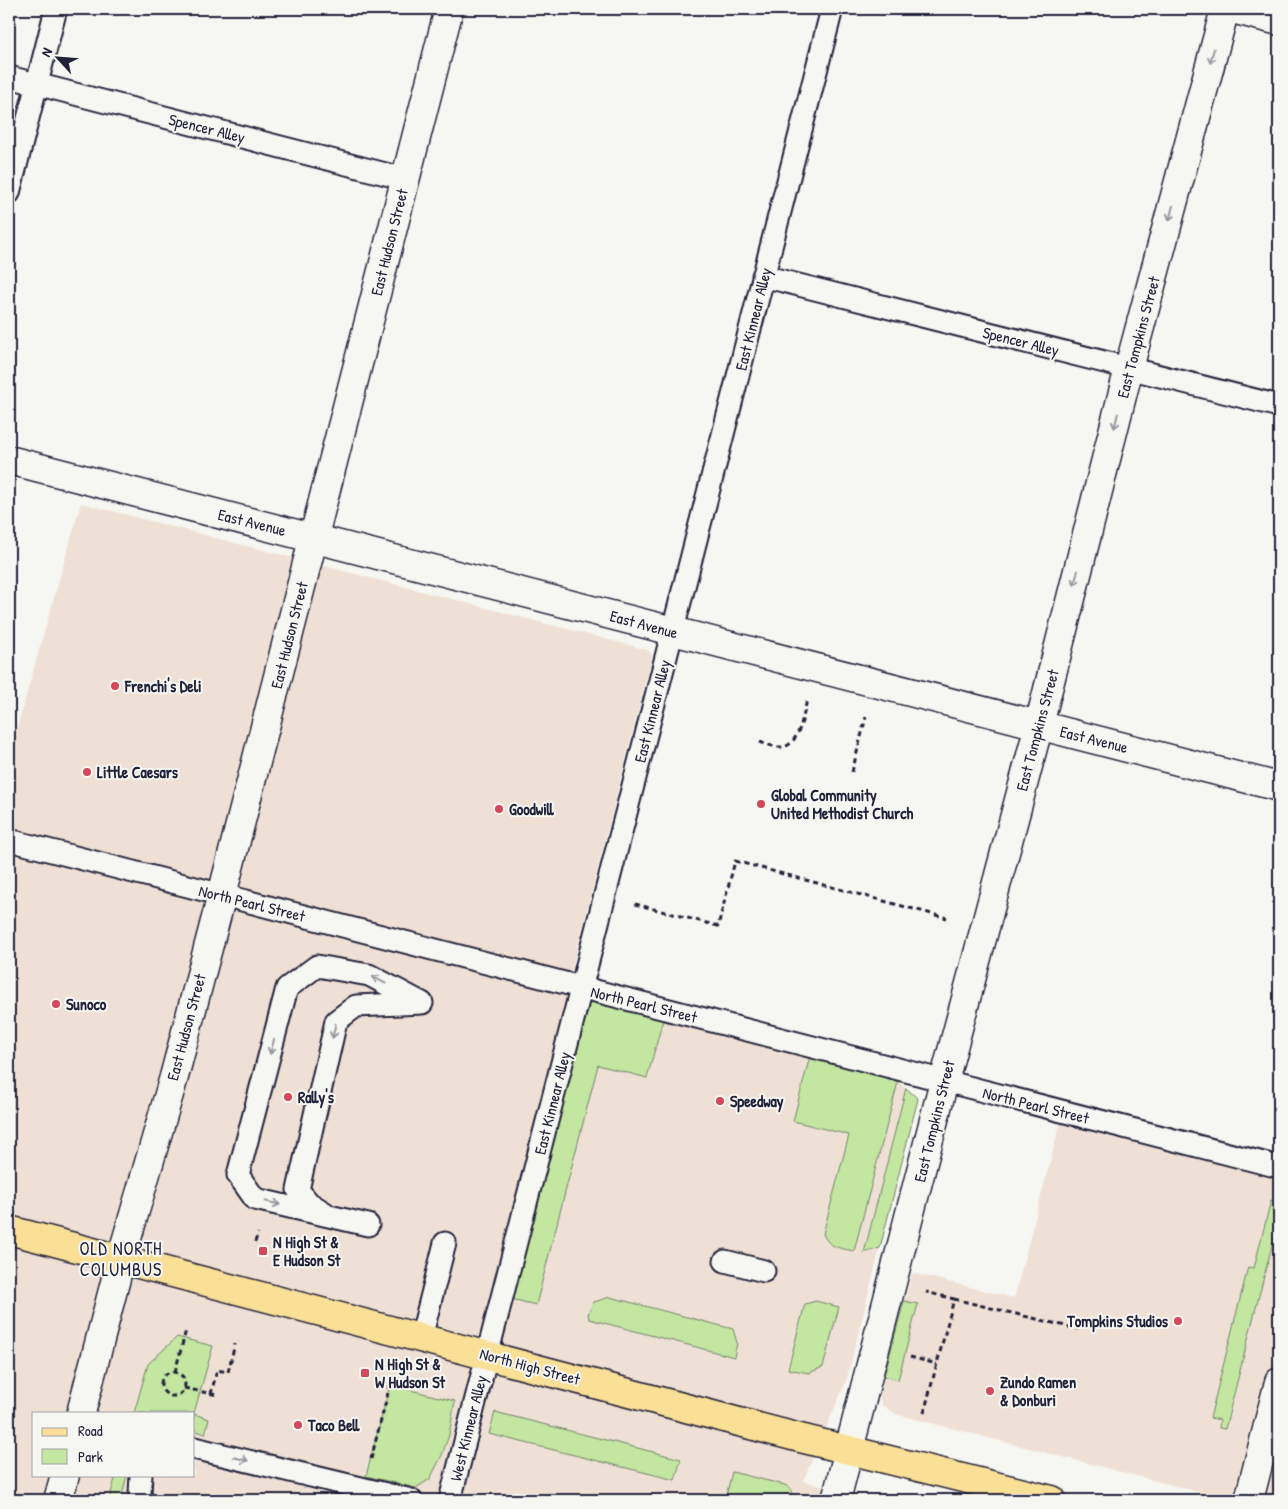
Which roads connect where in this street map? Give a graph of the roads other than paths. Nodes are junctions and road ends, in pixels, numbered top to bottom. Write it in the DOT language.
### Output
graph roads {
  1 [pos="56,9"];
  2 [pos="449,9"];
  3 [pos="832,9"];
  4 [pos="1225,9"];
  5 [pos="1232,9"];
  6 [pos="1279,21"];
  7 [pos="9,77"];
  8 [pos="37,84"];
  9 [pos="405,178"];
  10 [pos="9,193"];
  11 [pos="763,276"];
  12 [pos="1129,368"];
  13 [pos="1279,406"];
  14 [pos="9,460"];
  15 [pos="314,538"];
  16 [pos="672,632"];
  17 [pos="1039,725"];
  18 [pos="1279,787"];
  19 [pos="9,840"];
  20 [pos="222,895"];
  21 [pos="581,988"];
  22 [pos="944,1081"];
  23 [pos="1279,1167"];
  24 [pos="330,1217"];
  25 [pos="368,1225"];
  26 [pos="9,1230"];
  27 [pos="445,1243"];
  28 [pos="121,1259"];
  29 [pos="725,1261"];
  30 [pos="764,1271"];
  31 [pos="421,1338"];
  32 [pos="487,1355"];
  33 [pos="1279,1382"];
  34 [pos="81,1412"];
  35 [pos="195,1448"];
  36 [pos="849,1450"];
  37 [pos="65,1476"];
  38 [pos="141,1476"];
  39 [pos="58,1500"];
  40 [pos="142,1500"];
  41 [pos="411,1500"];
  42 [pos="450,1500"];
  43 [pos="836,1500"];
  44 [pos="1052,1500"];
  45 [pos="1250,1500"];
  1 -- 8 [label="lane"];
  2 -- 9 [label="street, East Hudson Street"];
  3 -- 11 [label="lane, East Kinnear Alley"];
  4 -- 12 [label="street, East Tompkins Street, one-way"];
  5 -- 6 [label="street"];
  7 -- 8 [label="lane, Spencer Alley"];
  8 -- 9 [label="lane, Spencer Alley"];
  8 -- 10 [label="lane"];
  9 -- 15 [label="street, East Hudson Street"];
  11 -- 12 [label="lane, Spencer Alley"];
  11 -- 16 [label="lane, East Kinnear Alley"];
  12 -- 13 [label="lane, Spencer Alley"];
  12 -- 17 [label="street, East Tompkins Street, one-way"];
  14 -- 15 [label="street, East Avenue"];
  15 -- 16 [label="street, East Avenue"];
  15 -- 20 [label="street, East Hudson Street"];
  16 -- 17 [label="street, East Avenue"];
  16 -- 21 [label="lane, East Kinnear Alley"];
  17 -- 18 [label="street, East Avenue"];
  17 -- 22 [label="street, East Tompkins Street"];
  19 -- 20 [label="lane, North Pearl Street"];
  20 -- 21 [label="lane, North Pearl Street"];
  20 -- 28 [label="street, East Hudson Street"];
  21 -- 22 [label="lane, North Pearl Street"];
  21 -- 32 [label="lane, East Kinnear Alley"];
  22 -- 23 [label="lane, North Pearl Street"];
  22 -- 36 [label="street, East Tompkins Street"];
  24 -- 24 [label="lane"];
  24 -- 25 [label="lane"];
  26 -- 28 [label="main road, North High Street"];
  27 -- 31 [label="lane"];
  28 -- 31 [label="main road, North High Street"];
  28 -- 34 [label="street, East Hudson Street"];
  29 -- 30 [label="lane"];
  31 -- 32 [label="main road, North High Street"];
  32 -- 36 [label="main road, North High Street"];
  32 -- 42 [label="lane, West Kinnear Alley"];
  33 -- 45 [label="street"];
  35 -- 41 [label="lane, one-way"];
  36 -- 43 [label="street, East Tompkins Street"];
  36 -- 44 [label="main road, North High Street"];
  37 -- 39 [label="street"];
  38 -- 40 [label="lane"];
}
